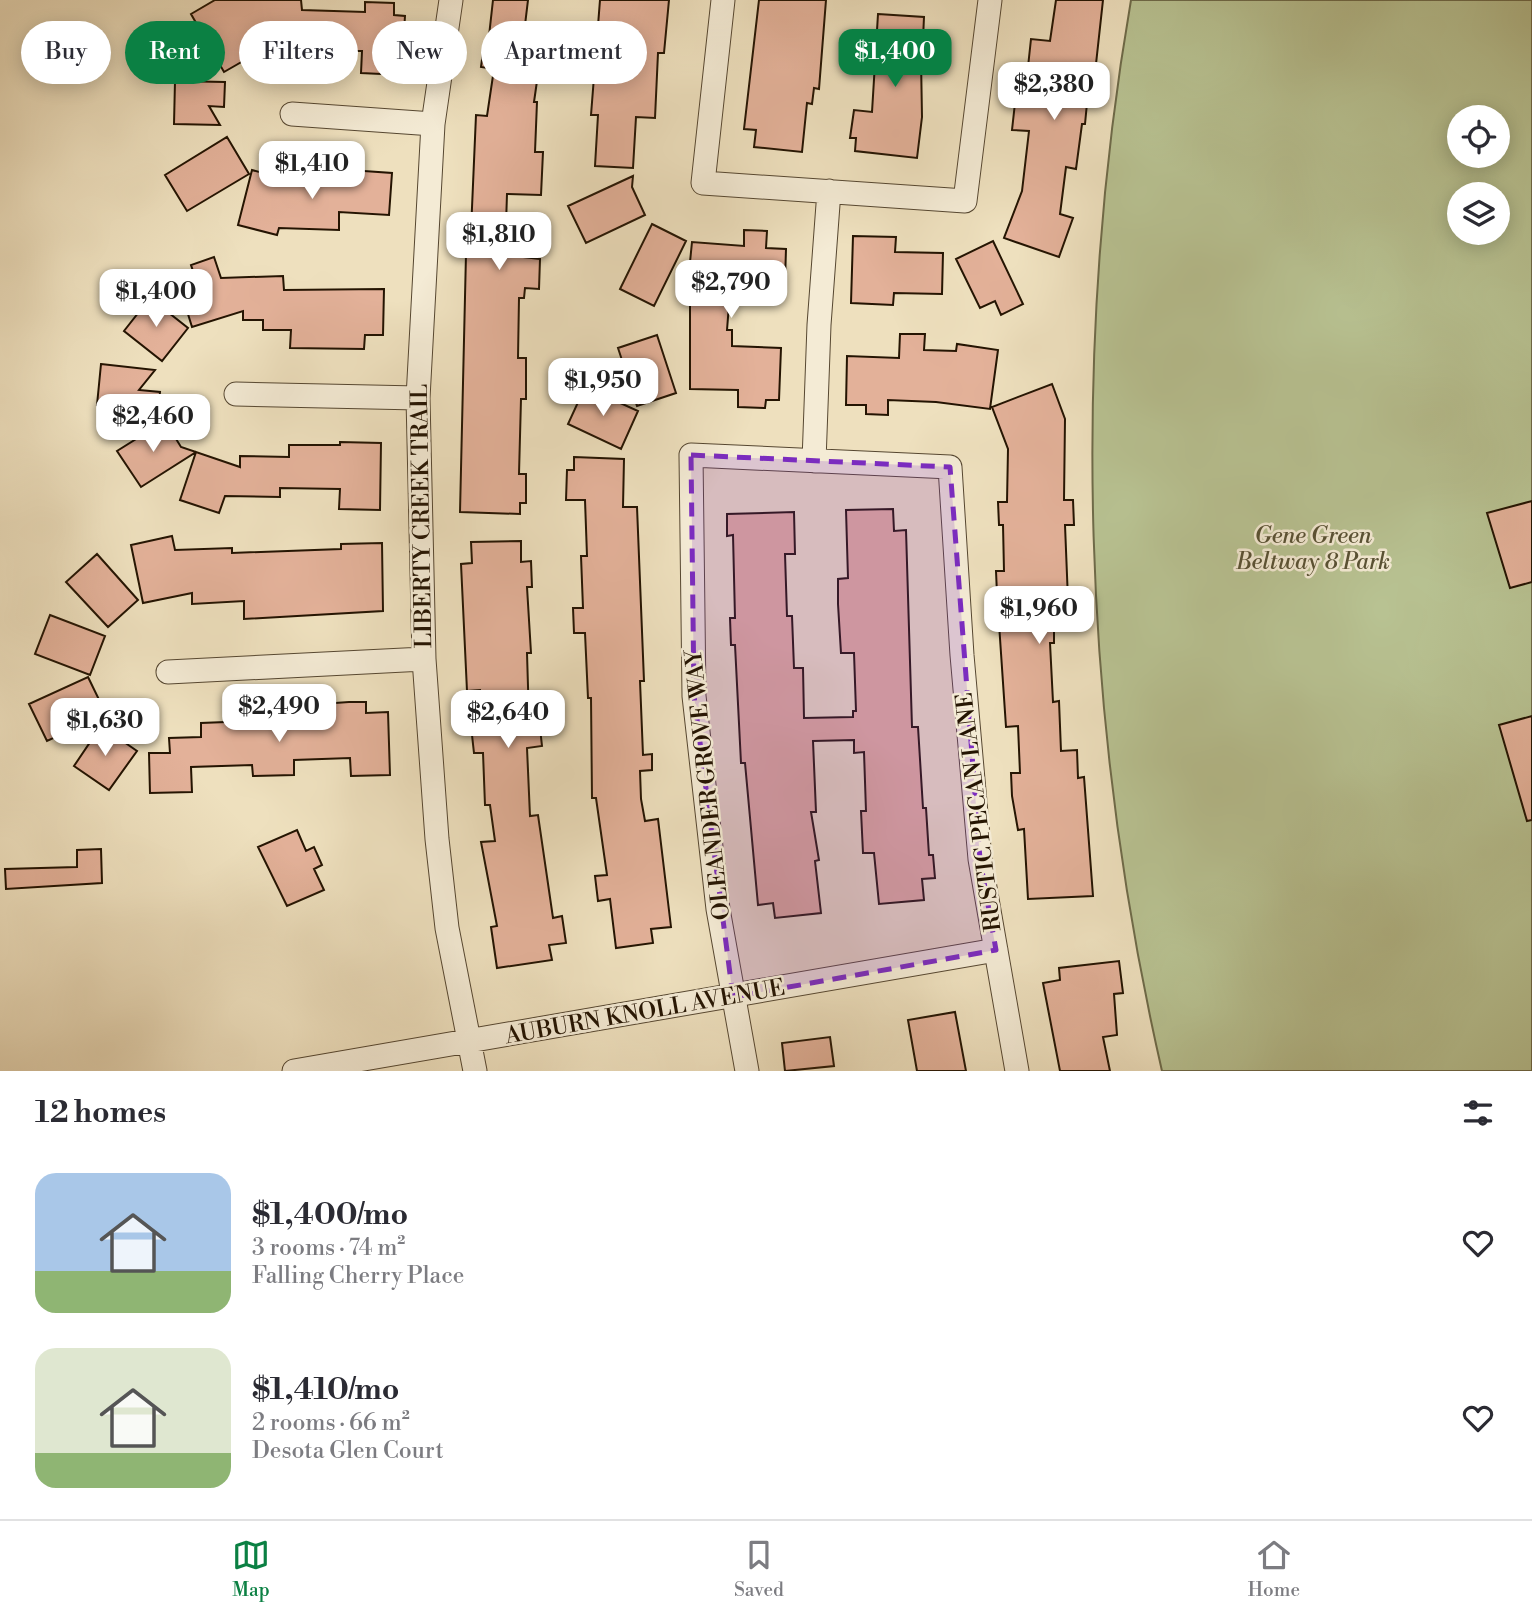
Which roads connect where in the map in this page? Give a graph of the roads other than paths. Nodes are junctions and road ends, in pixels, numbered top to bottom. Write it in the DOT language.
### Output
graph roads {
  1 [pos="451,0"];
  2 [pos="723,0"];
  3 [pos="990,0"];
  4 [pos="292,114"];
  5 [pos="433,124"];
  6 [pos="830,191"];
  7 [pos="236,394"];
  8 [pos="418,398"];
  9 [pos="814,461"];
  10 [pos="424,659"];
  11 [pos="168,672"];
  12 [pos="996,950"];
  13 [pos="733,997"];
  14 [pos="470,1042"];
  15 [pos="294,1071"];
  16 [pos="475,1071"];
  17 [pos="747,1071"];
  18 [pos="1017,1071"];
  1 -- 5 [label="street, LIBERTY CREEK TRAIL"];
  2 -- 6 [label="street"];
  3 -- 6 [label="street"];
  4 -- 5 [label="street"];
  5 -- 8 [label="street, LIBERTY CREEK TRAIL"];
  6 -- 9 [label="street"];
  7 -- 8 [label="street"];
  8 -- 10 [label="street, LIBERTY CREEK TRAIL"];
  9 -- 12 [label="street, RUSTIC PECAN LANE"];
  9 -- 13 [label="street, OLEANDER GROVE WAY"];
  10 -- 11 [label="street"];
  10 -- 14 [label="street, LIBERTY CREEK TRAIL"];
  12 -- 13 [label="street, AUBURN KNOLL AVENUE"];
  12 -- 18 [label="street, RUSTIC PECAN LANE"];
  13 -- 14 [label="street, AUBURN KNOLL AVENUE"];
  13 -- 17 [label="street, OLEANDER GROVE WAY"];
  14 -- 15 [label="street, AUBURN KNOLL AVENUE"];
  14 -- 16 [label="street, LIBERTY CREEK TRAIL"];
}
